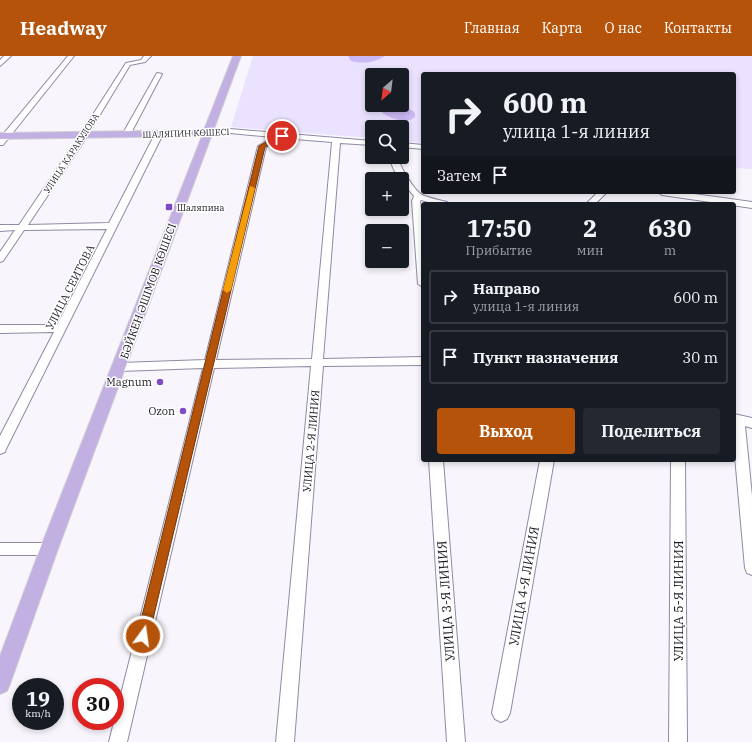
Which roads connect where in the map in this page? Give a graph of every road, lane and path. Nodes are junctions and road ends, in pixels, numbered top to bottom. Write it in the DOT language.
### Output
graph roads {
  1 [pos="8,56"];
  2 [pos="71,56"];
  3 [pos="148,56"];
  4 [pos="237,56"];
  5 [pos="1,63"];
  6 [pos="159,74"];
  7 [pos="217,110"];
  8 [pos="244,132"];
  9 [pos="207,133"];
  10 [pos="126,134"];
  11 [pos="159,134"];
  12 [pos="83,135"];
  13 [pos="282,136"];
  14 [pos="2,138"];
  15 [pos="336,140"];
  16 [pos="365,142"];
  17 [pos="262,146"];
  18 [pos="409,146"];
  19 [pos="421,147"];
  20 [pos="395,164"];
  21 [pos="600,194"];
  22 [pos="667,194"];
  23 [pos="418,196"];
  24 [pos="680,199"];
  25 [pos="438,202"];
  26 [pos="592,202"];
  27 [pos="716,202"];
  28 [pos="736,204"];
  29 [pos="752,205"];
  30 [pos="113,226"];
  31 [pos="0,228"];
  32 [pos="21,228"];
  33 [pos="0,259"];
  34 [pos="421,260"];
  35 [pos="62,328"];
  36 [pos="0,329"];
  37 [pos="421,361"];
  38 [pos="318,362"];
  39 [pos="210,364"];
  40 [pos="120,367"];
  41 [pos="736,420"];
  42 [pos="752,423"];
  43 [pos="0,449"];
  44 [pos="436,462"];
  45 [pos="546,462"];
  46 [pos="678,462"];
  47 [pos="0,549"];
  48 [pos="49,549"];
  49 [pos="752,568"];
  50 [pos="0,684"];
  51 [pos="501,713"];
  52 [pos="118,742"];
  53 [pos="285,742"];
  54 [pos="456,742"];
  55 [pos="678,742"];
  1 -- 5 [label="street"];
  2 -- 14 [label="street"];
  3 -- 12 [label="street, УЛИЦА КАРАКУЛОВА"];
  4 -- 7 [label="main road, БӘЙКЕН ӘШІМОВ КӨШЕСІ"];
  6 -- 10 [label="street"];
  7 -- 9 [label="main road, БӘЙКЕН ӘШІМОВ КӨШЕСІ"];
  7 -- 11 [label="main road"];
  8 -- 9 [label="street, ШАЛЯПИН КӨШЕСІ"];
  8 -- 13 [label="street, ШАЛЯПИН КӨШЕСІ"];
  8 -- 17 [label="street"];
  9 -- 11 [label="main road, ШАЛЯПИН КӨШЕСІ"];
  9 -- 40 [label="main road, БӘЙКЕН ӘШІМОВ КӨШЕСІ"];
  10 -- 11 [label="main road, ШАЛЯПИН КӨШЕСІ"];
  10 -- 12 [label="main road, ШАЛЯПИН КӨШЕСІ"];
  11 -- 30 [label="street, УЛИЦА СЕИТОВА"];
  12 -- 14 [label="main road, ШАЛЯПИН КӨШЕСІ"];
  12 -- 32 [label="street, УЛИЦА КАРАКУЛОВА"];
  13 -- 15 [label="street, ШАЛЯПИН КӨШЕСІ"];
  13 -- 17 [label="street"];
  15 -- 16 [label="street, ШАЛЯПИН КӨШЕСІ"];
  15 -- 38 [label="street, УЛИЦА 2-Я ЛИНИЯ"];
  17 -- 39 [label="street"];
  18 -- 19 [label="street"];
  20 -- 23 [label="street"];
  21 -- 26 [label="street"];
  22 -- 24 [label="street"];
  23 -- 25 [label="street"];
  23 -- 34 [label="street"];
  24 -- 27 [label="street"];
  28 -- 29 [label="street"];
  30 -- 32 [label="street"];
  30 -- 35 [label="street, УЛИЦА СЕИТОВА"];
  31 -- 32 [label="street"];
  32 -- 33 [label="street, УЛИЦА КАРАКУЛОВА"];
  35 -- 36 [label="street"];
  35 -- 43 [label="street, УЛИЦА СЕИТОВА"];
  37 -- 38 [label="street"];
  38 -- 39 [label="street"];
  38 -- 53 [label="street, УЛИЦА 2-Я ЛИНИЯ"];
  39 -- 40 [label="street"];
  39 -- 52 [label="street"];
  40 -- 48 [label="main road, БӘЙКЕН ӘШІМОВ КӨШЕСІ"];
  41 -- 42 [label="street"];
  41 -- 49 [label="street"];
  44 -- 54 [label="street, УЛИЦА 3-Я ЛИНИЯ"];
  45 -- 51 [label="street, УЛИЦА 4-Я ЛИНИЯ"];
  46 -- 55 [label="street, УЛИЦА 5-Я ЛИНИЯ"];
  47 -- 48 [label="street"];
  48 -- 50 [label="main road, БӘЙКЕН ӘШІМОВ КӨШЕСІ"];
}
